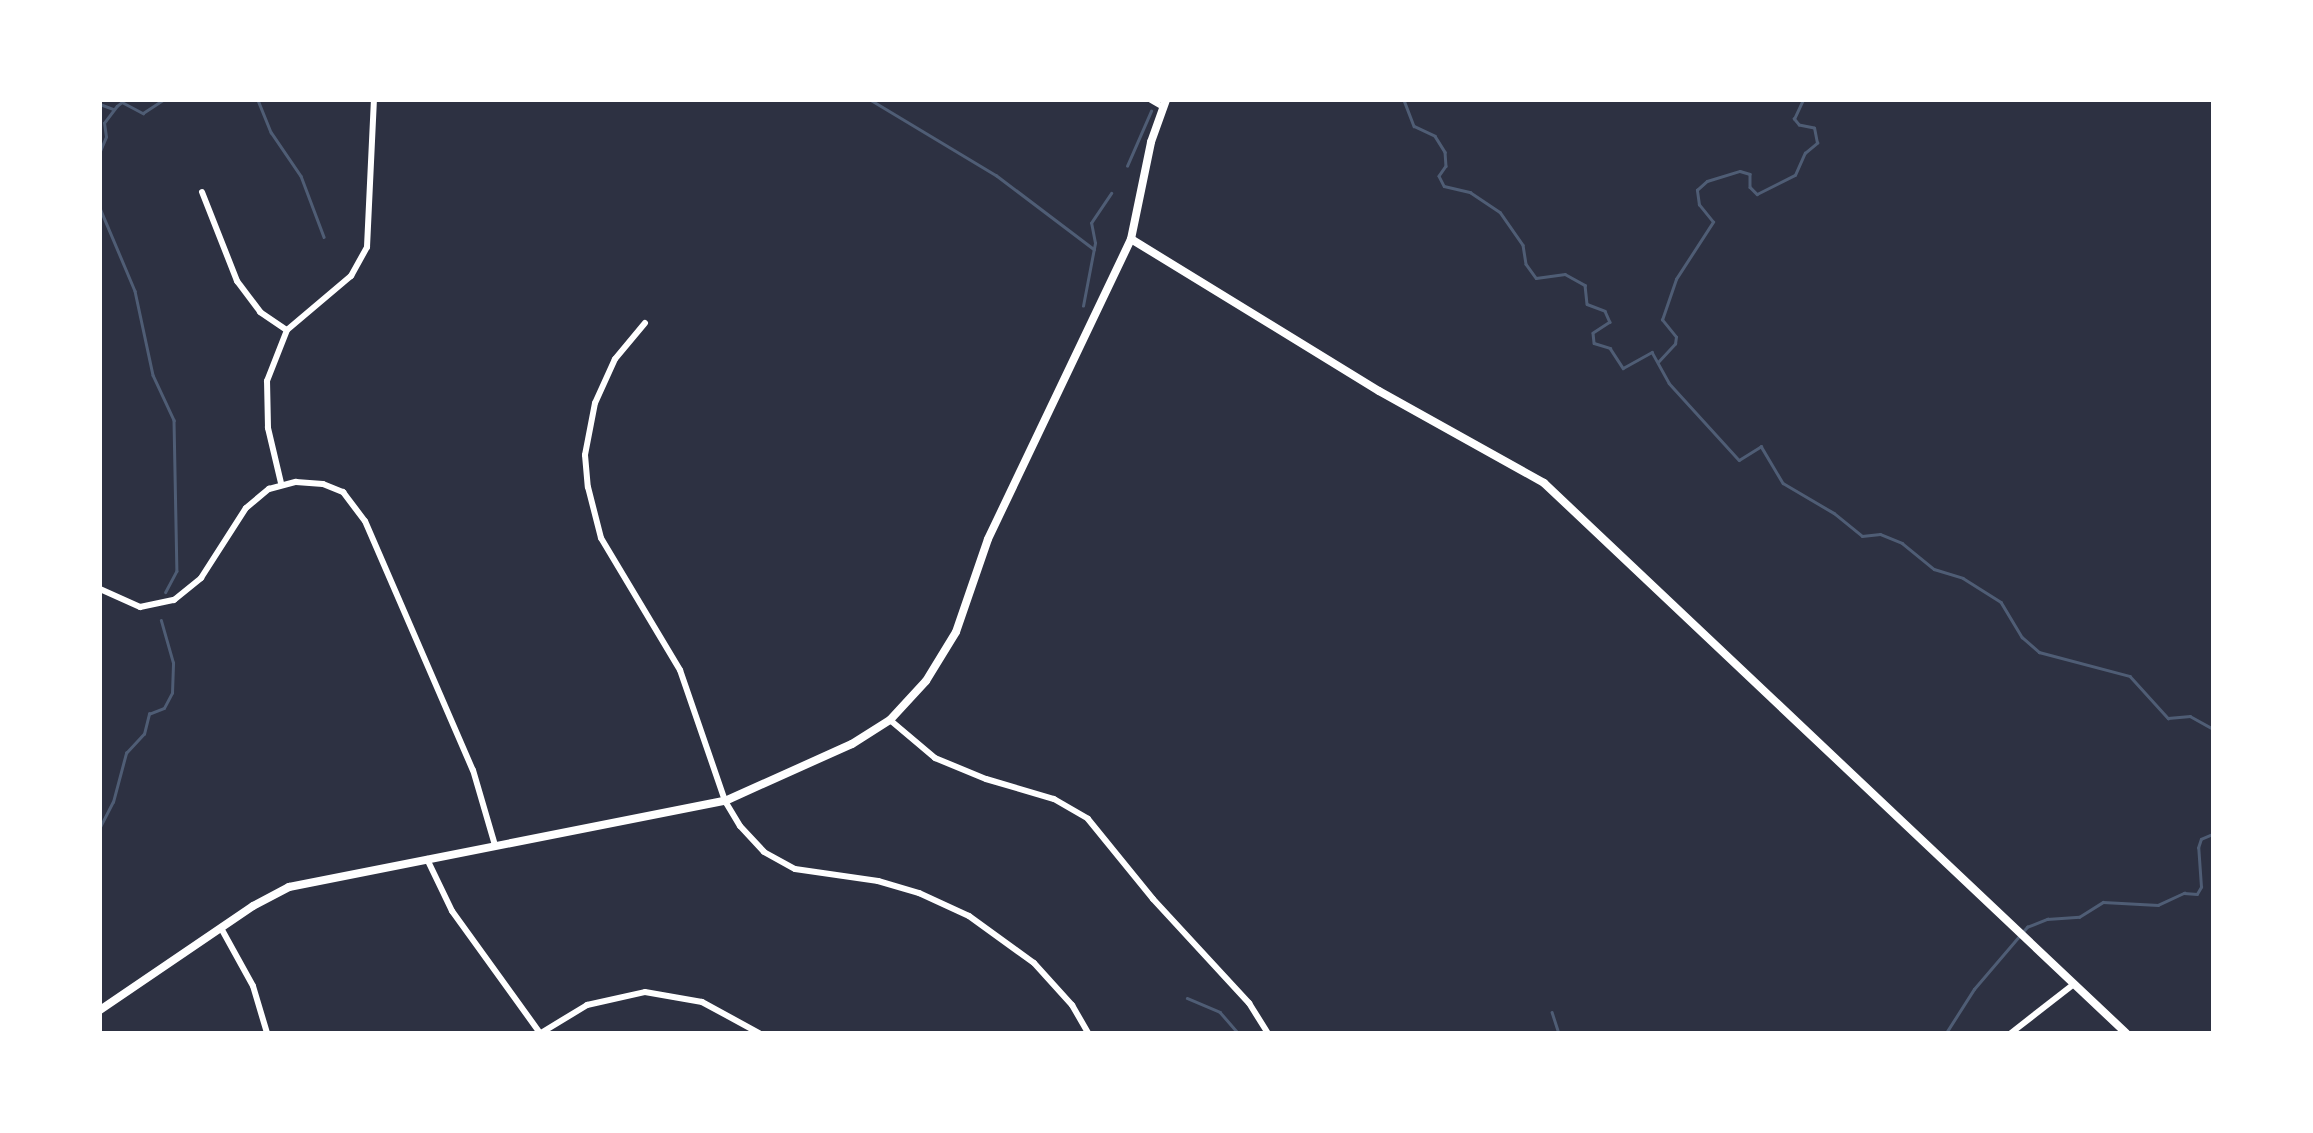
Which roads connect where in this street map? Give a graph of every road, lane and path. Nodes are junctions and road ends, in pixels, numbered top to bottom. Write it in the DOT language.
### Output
graph roads {
  1 [pos="374,100"];
  2 [pos="1151,100"];
  3 [pos="1164,103"];
  4 [pos="202,192"];
  5 [pos="1130,239"];
  6 [pos="645,323"];
  7 [pos="287,330"];
  8 [pos="281,483"];
  9 [pos="100,590"];
  10 [pos="890,720"];
  11 [pos="726,800"];
  12 [pos="495,846"];
  13 [pos="426,859"];
  14 [pos="220,928"];
  15 [pos="2074,984"];
  16 [pos="100,1010"];
  17 [pos="268,1033"];
  18 [pos="541,1033"];
  19 [pos="759,1033"];
  20 [pos="1088,1033"];
  21 [pos="1268,1033"];
  22 [pos="2011,1033"];
  23 [pos="2126,1033"];
  1 -- 7 [label="street"];
  2 -- 3 [label="street"];
  3 -- 5 [label="street"];
  4 -- 7 [label="street"];
  5 -- 10 [label="street"];
  5 -- 15 [label="street"];
  6 -- 11 [label="street"];
  7 -- 8 [label="street"];
  8 -- 9 [label="street"];
  8 -- 12 [label="street"];
  10 -- 11 [label="street"];
  10 -- 21 [label="street"];
  11 -- 12 [label="street"];
  11 -- 20 [label="street"];
  12 -- 13 [label="street"];
  13 -- 14 [label="street"];
  13 -- 18 [label="street"];
  14 -- 16 [label="street"];
  14 -- 17 [label="street"];
  15 -- 22 [label="street"];
  15 -- 23 [label="street"];
  18 -- 19 [label="street"];
}
